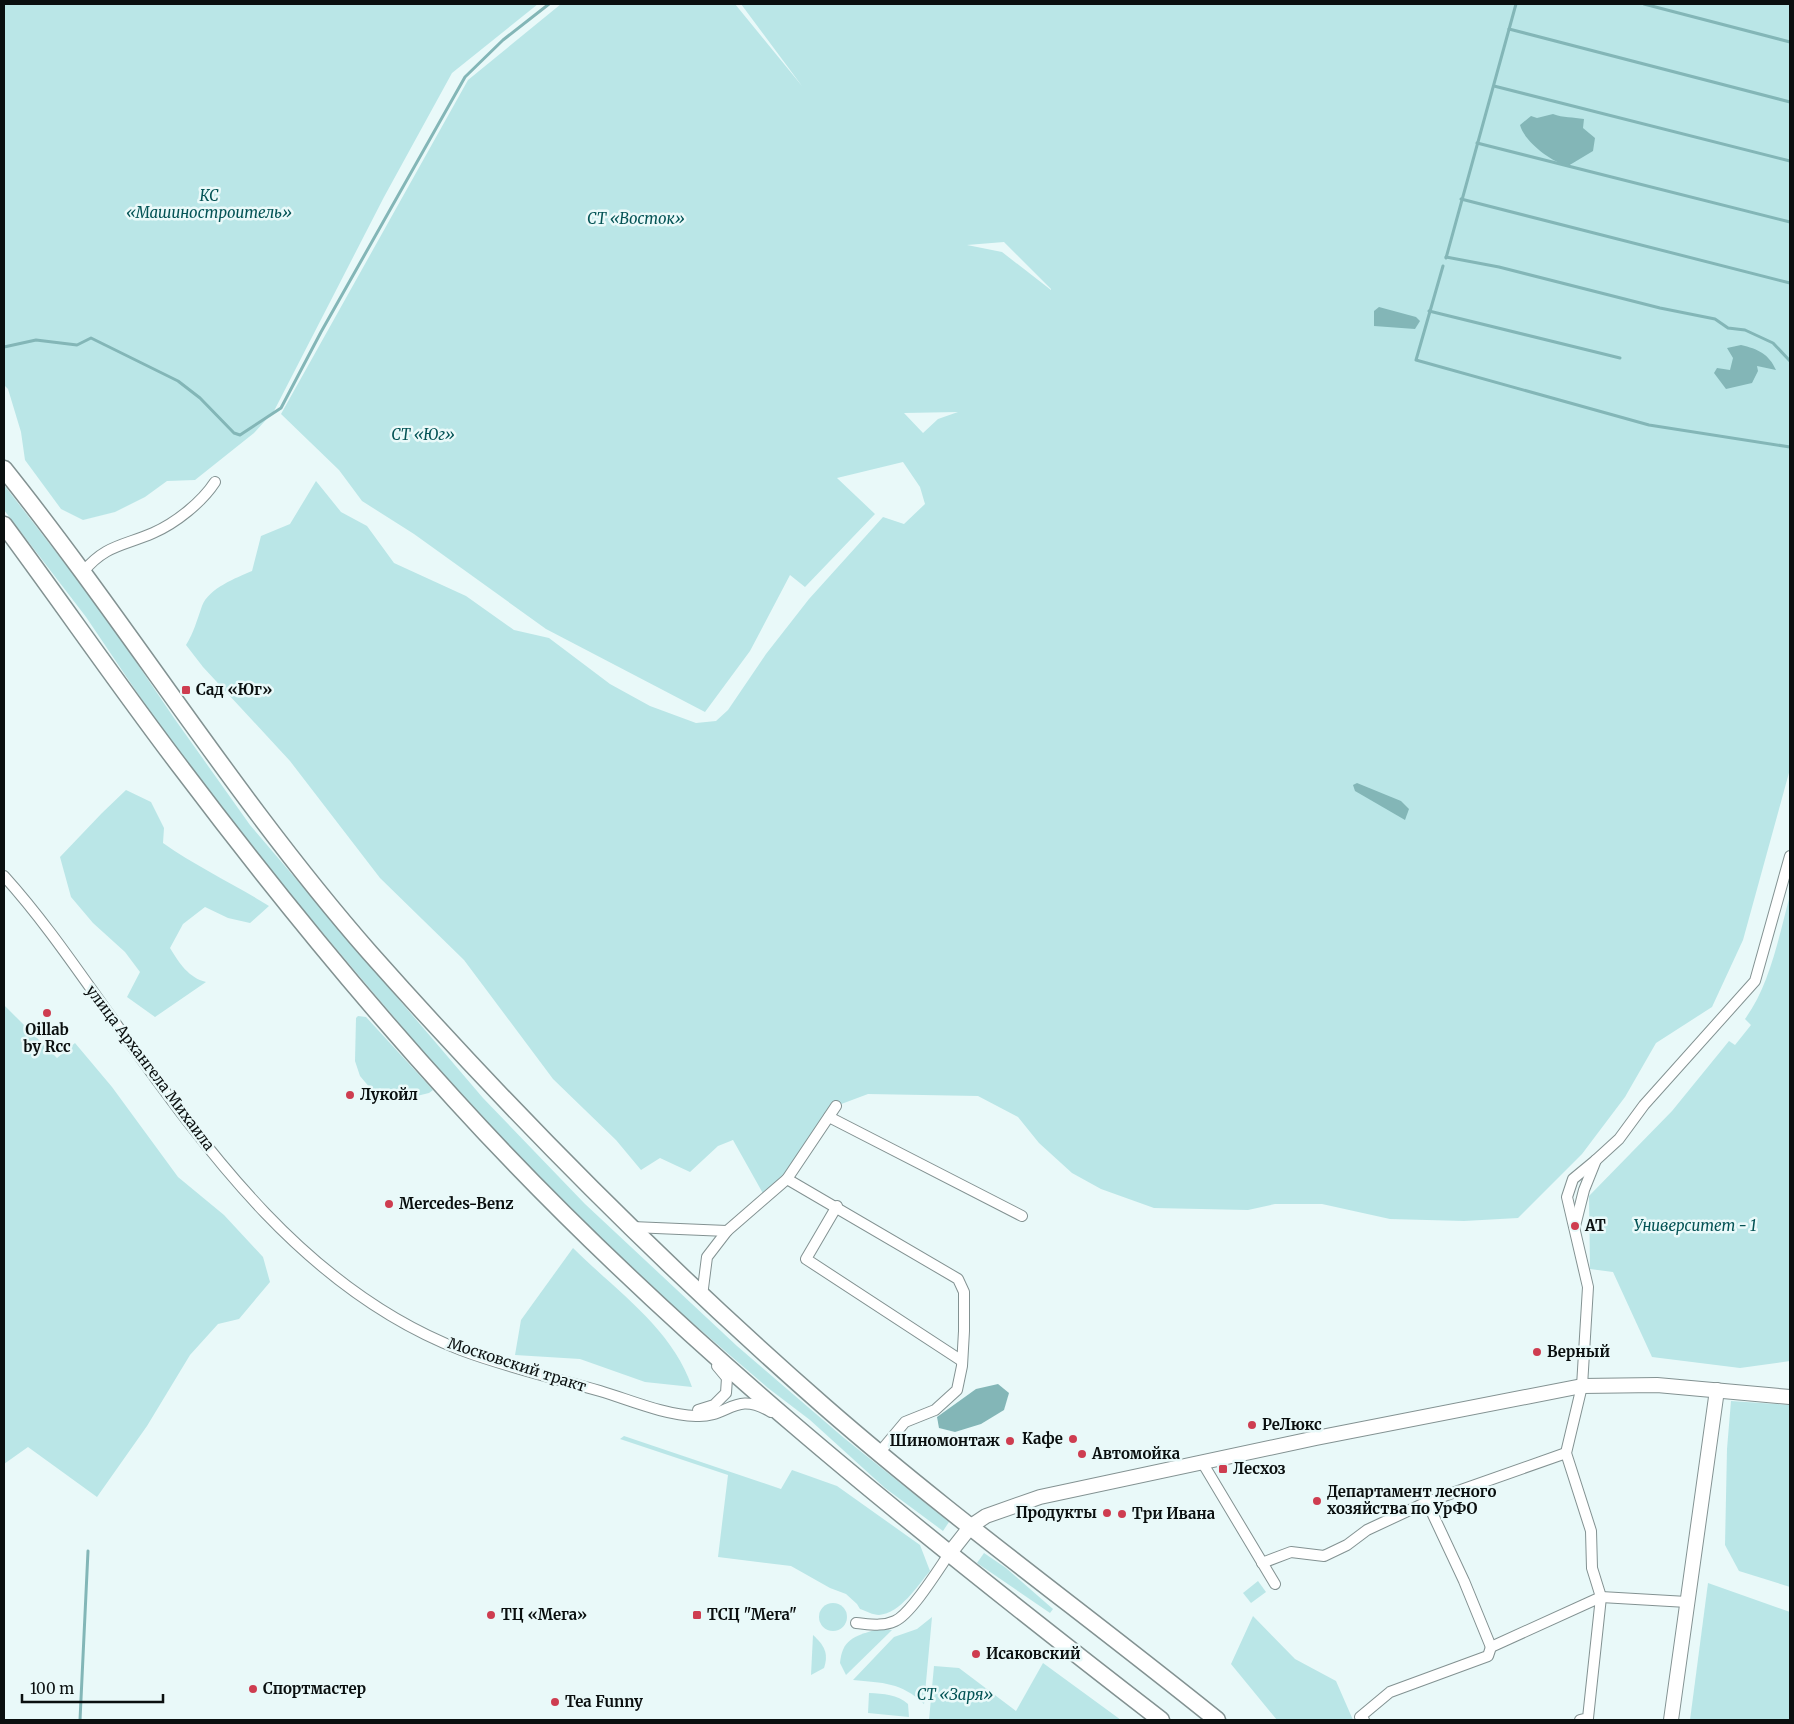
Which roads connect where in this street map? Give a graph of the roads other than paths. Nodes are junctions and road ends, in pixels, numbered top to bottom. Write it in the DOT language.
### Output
graph roads {
  1 [pos="4,468"];
  2 [pos="216,482"];
  3 [pos="4,525"];
  4 [pos="82,572"];
  5 [pos="1790,856"];
  6 [pos="4,876"];
  7 [pos="836,1106"];
  8 [pos="829,1117"];
  9 [pos="1596,1160"];
  10 [pos="787,1179"];
  11 [pos="837,1206"];
  12 [pos="1022,1216"];
  13 [pos="632,1227"];
  14 [pos="1574,1228"];
  15 [pos="727,1231"];
  16 [pos="304,1252"];
  17 [pos="702,1296"];
  18 [pos="694,1337"];
  19 [pos="962,1361"];
  20 [pos="1582,1386"];
  21 [pos="1716,1390"];
  22 [pos="1790,1397"];
  23 [pos="662,1410"];
  24 [pos="798,1428"];
  25 [pos="880,1452"];
  26 [pos="1566,1453"];
  27 [pos="1202,1462"];
  28 [pos="1427,1502"];
  29 [pos="971,1526"];
  30 [pos="949,1554"];
  31 [pos="1262,1563"];
  32 [pos="1275,1584"];
  33 [pos="1601,1597"];
  34 [pos="1687,1602"];
  35 [pos="856,1623"];
  36 [pos="1491,1646"];
  37 [pos="1362,1719"];
  38 [pos="1161,1720"];
  39 [pos="1217,1720"];
  40 [pos="1580,1720"];
  41 [pos="1671,1720"];
  1 -- 4 [label="main road"];
  2 -- 4 [label="street"];
  3 -- 18 [label="main road"];
  4 -- 13 [label="main road"];
  5 -- 9 [label="street"];
  6 -- 16 [label="street, улица Архангела Михаила"];
  7 -- 8 [label="street"];
  8 -- 10 [label="street"];
  8 -- 12 [label="street"];
  9 -- 14 [label="street"];
  9 -- 14 [label="street"];
  10 -- 11 [label="street"];
  10 -- 15 [label="street"];
  11 -- 19 [label="street"];
  11 -- 19 [label="street"];
  13 -- 15 [label="street"];
  13 -- 17 [label="main road"];
  14 -- 20 [label="street"];
  15 -- 17 [label="street"];
  16 -- 23 [label="street, Московский тракт"];
  17 -- 25 [label="main road"];
  18 -- 23 [label="street, Московский тракт"];
  18 -- 24 [label="main road"];
  19 -- 25 [label="street"];
  20 -- 21 [label="street"];
  20 -- 26 [label="street"];
  20 -- 27 [label="street"];
  21 -- 22 [label="street"];
  21 -- 34 [label="street"];
  23 -- 24 [label="street, Московский тракт"];
  24 -- 30 [label="main road"];
  25 -- 29 [label="main road"];
  26 -- 28 [label="street"];
  26 -- 33 [label="street"];
  27 -- 29 [label="street"];
  27 -- 31 [label="street"];
  28 -- 31 [label="street"];
  28 -- 36 [label="street"];
  29 -- 30 [label="street"];
  29 -- 39 [label="main road"];
  30 -- 35 [label="street"];
  30 -- 38 [label="main road"];
  31 -- 32 [label="street"];
  33 -- 34 [label="street"];
  33 -- 36 [label="street"];
  33 -- 40 [label="street"];
  34 -- 41 [label="street"];
  36 -- 37 [label="street"];
}
